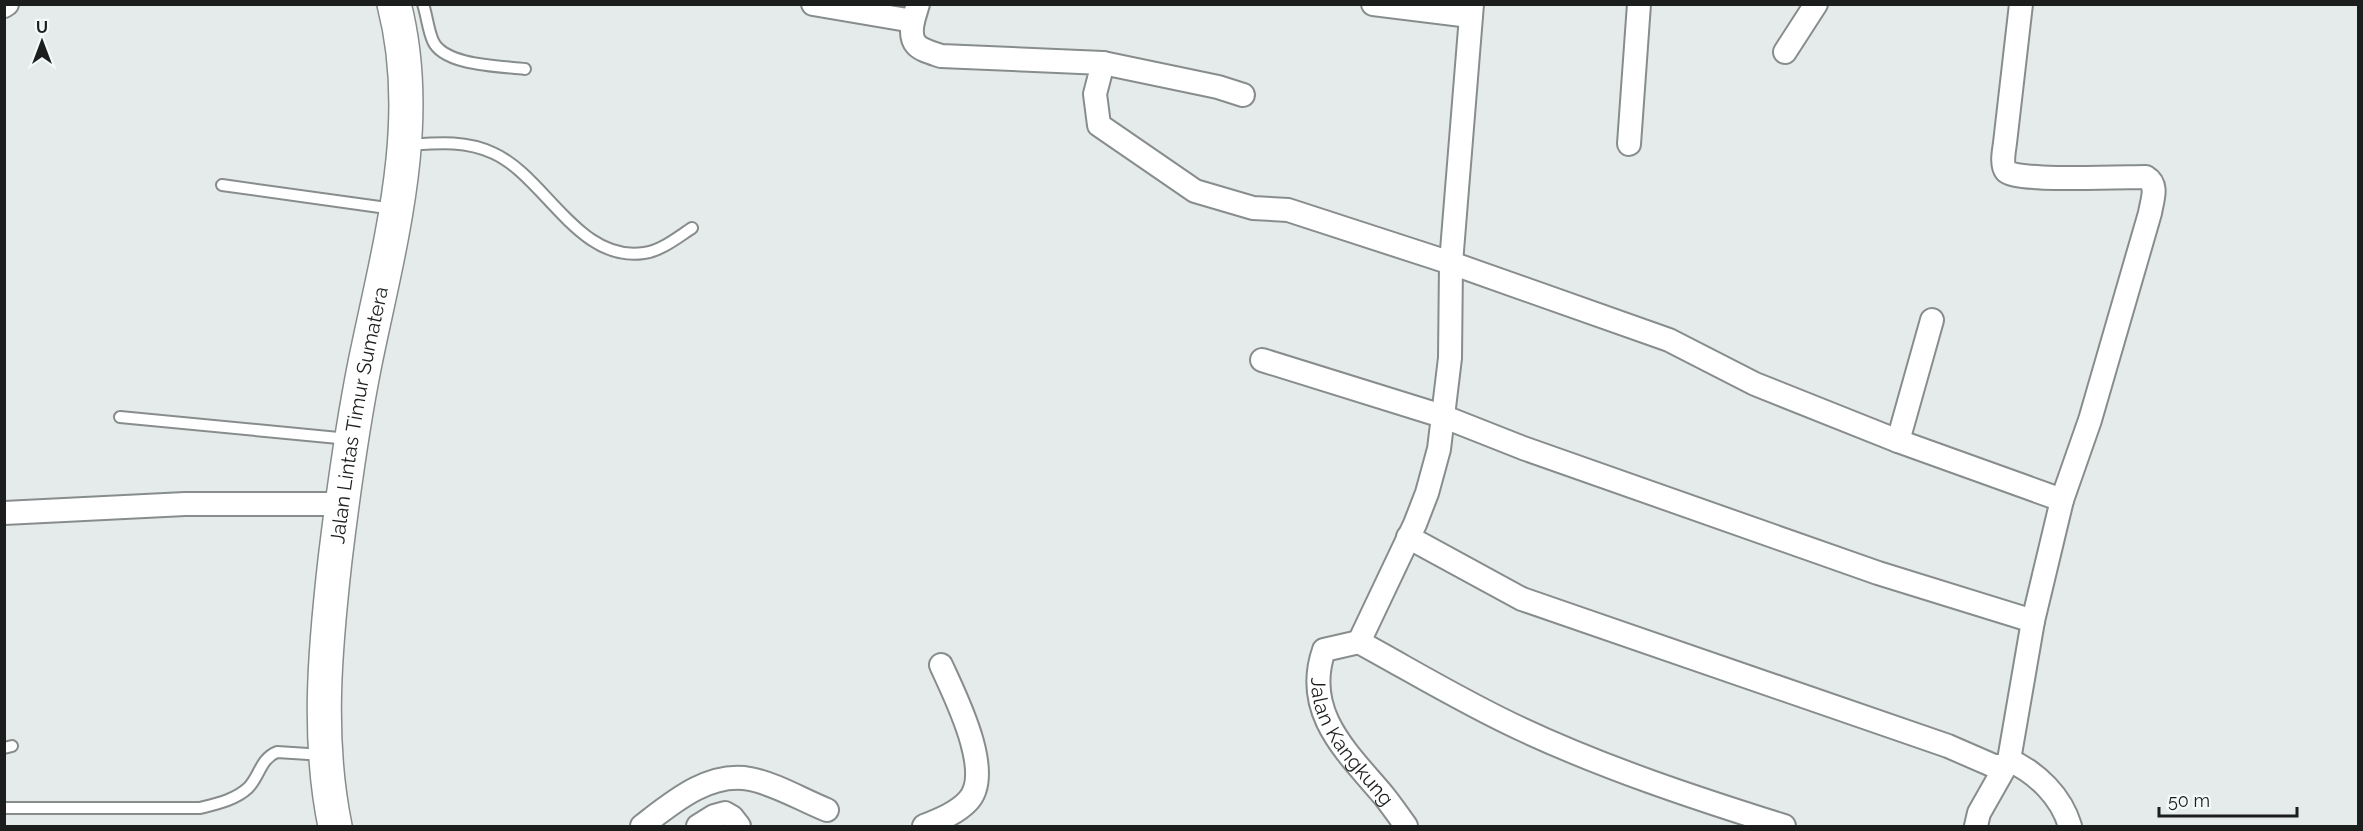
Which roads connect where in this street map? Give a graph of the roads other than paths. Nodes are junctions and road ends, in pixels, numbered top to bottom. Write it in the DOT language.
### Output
graph roads {
  1 [pos="394,4"];
  2 [pos="423,4"];
  3 [pos="813,4"];
  4 [pos="1373,4"];
  5 [pos="1639,4"];
  6 [pos="1816,4"];
  7 [pos="2021,4"];
  8 [pos="1471,10"];
  9 [pos="916,13"];
  10 [pos="1785,52"];
  11 [pos="1103,63"];
  12 [pos="525,69"];
  13 [pos="1243,95"];
  14 [pos="1629,144"];
  15 [pos="404,145"];
  16 [pos="222,185"];
  17 [pos="397,209"];
  18 [pos="692,228"];
  19 [pos="1451,262"];
  20 [pos="1932,320"];
  21 [pos="1262,360"];
  22 [pos="1442,416"];
  23 [pos="120,417"];
  24 [pos="351,440"];
  25 [pos="1898,441"];
  26 [pos="2062,500"];
  27 [pos="342,504"];
  28 [pos="4,513"];
  29 [pos="1408,537"];
  30 [pos="2033,621"];
  31 [pos="1359,642"];
  32 [pos="942,665"];
  33 [pos="327,755"];
  34 [pos="2007,763"];
  35 [pos="4,808"];
  36 [pos="827,810"];
  37 [pos="336,826"];
  38 [pos="642,826"];
  39 [pos="698,826"];
  40 [pos="739,826"];
  41 [pos="924,826"];
  42 [pos="1406,826"];
  43 [pos="1784,826"];
  44 [pos="1976,826"];
  45 [pos="2070,826"];
  1 -- 15 [label="highway, Jalan Lintas Timur Sumatera"];
  2 -- 12 [label="lane"];
  3 -- 9 [label="street"];
  4 -- 8 [label="street"];
  5 -- 14 [label="street"];
  6 -- 10 [label="street"];
  7 -- 26 [label="street"];
  8 -- 19 [label="street"];
  9 -- 11 [label="street"];
  11 -- 13 [label="street"];
  11 -- 19 [label="street"];
  15 -- 17 [label="highway, Jalan Lintas Timur Sumatera"];
  15 -- 18 [label="lane"];
  16 -- 17 [label="lane"];
  17 -- 24 [label="highway, Jalan Lintas Timur Sumatera"];
  19 -- 22 [label="street"];
  19 -- 25 [label="street"];
  20 -- 25 [label="street"];
  21 -- 22 [label="street"];
  22 -- 29 [label="street"];
  22 -- 30 [label="street"];
  23 -- 24 [label="lane"];
  24 -- 27 [label="highway, Jalan Lintas Timur Sumatera"];
  25 -- 26 [label="street"];
  26 -- 30 [label="street"];
  27 -- 28 [label="street"];
  27 -- 33 [label="highway, Jalan Lintas Timur Sumatera"];
  29 -- 31 [label="street"];
  29 -- 34 [label="street"];
  30 -- 34 [label="street"];
  31 -- 42 [label="street, Jalan Kangkung"];
  31 -- 43 [label="street"];
  32 -- 41 [label="street"];
  33 -- 35 [label="lane"];
  33 -- 37 [label="highway, Jalan Lintas Timur Sumatera"];
  34 -- 44 [label="street"];
  34 -- 45 [label="street"];
  36 -- 38 [label="street"];
  39 -- 40 [label="street"];
}
